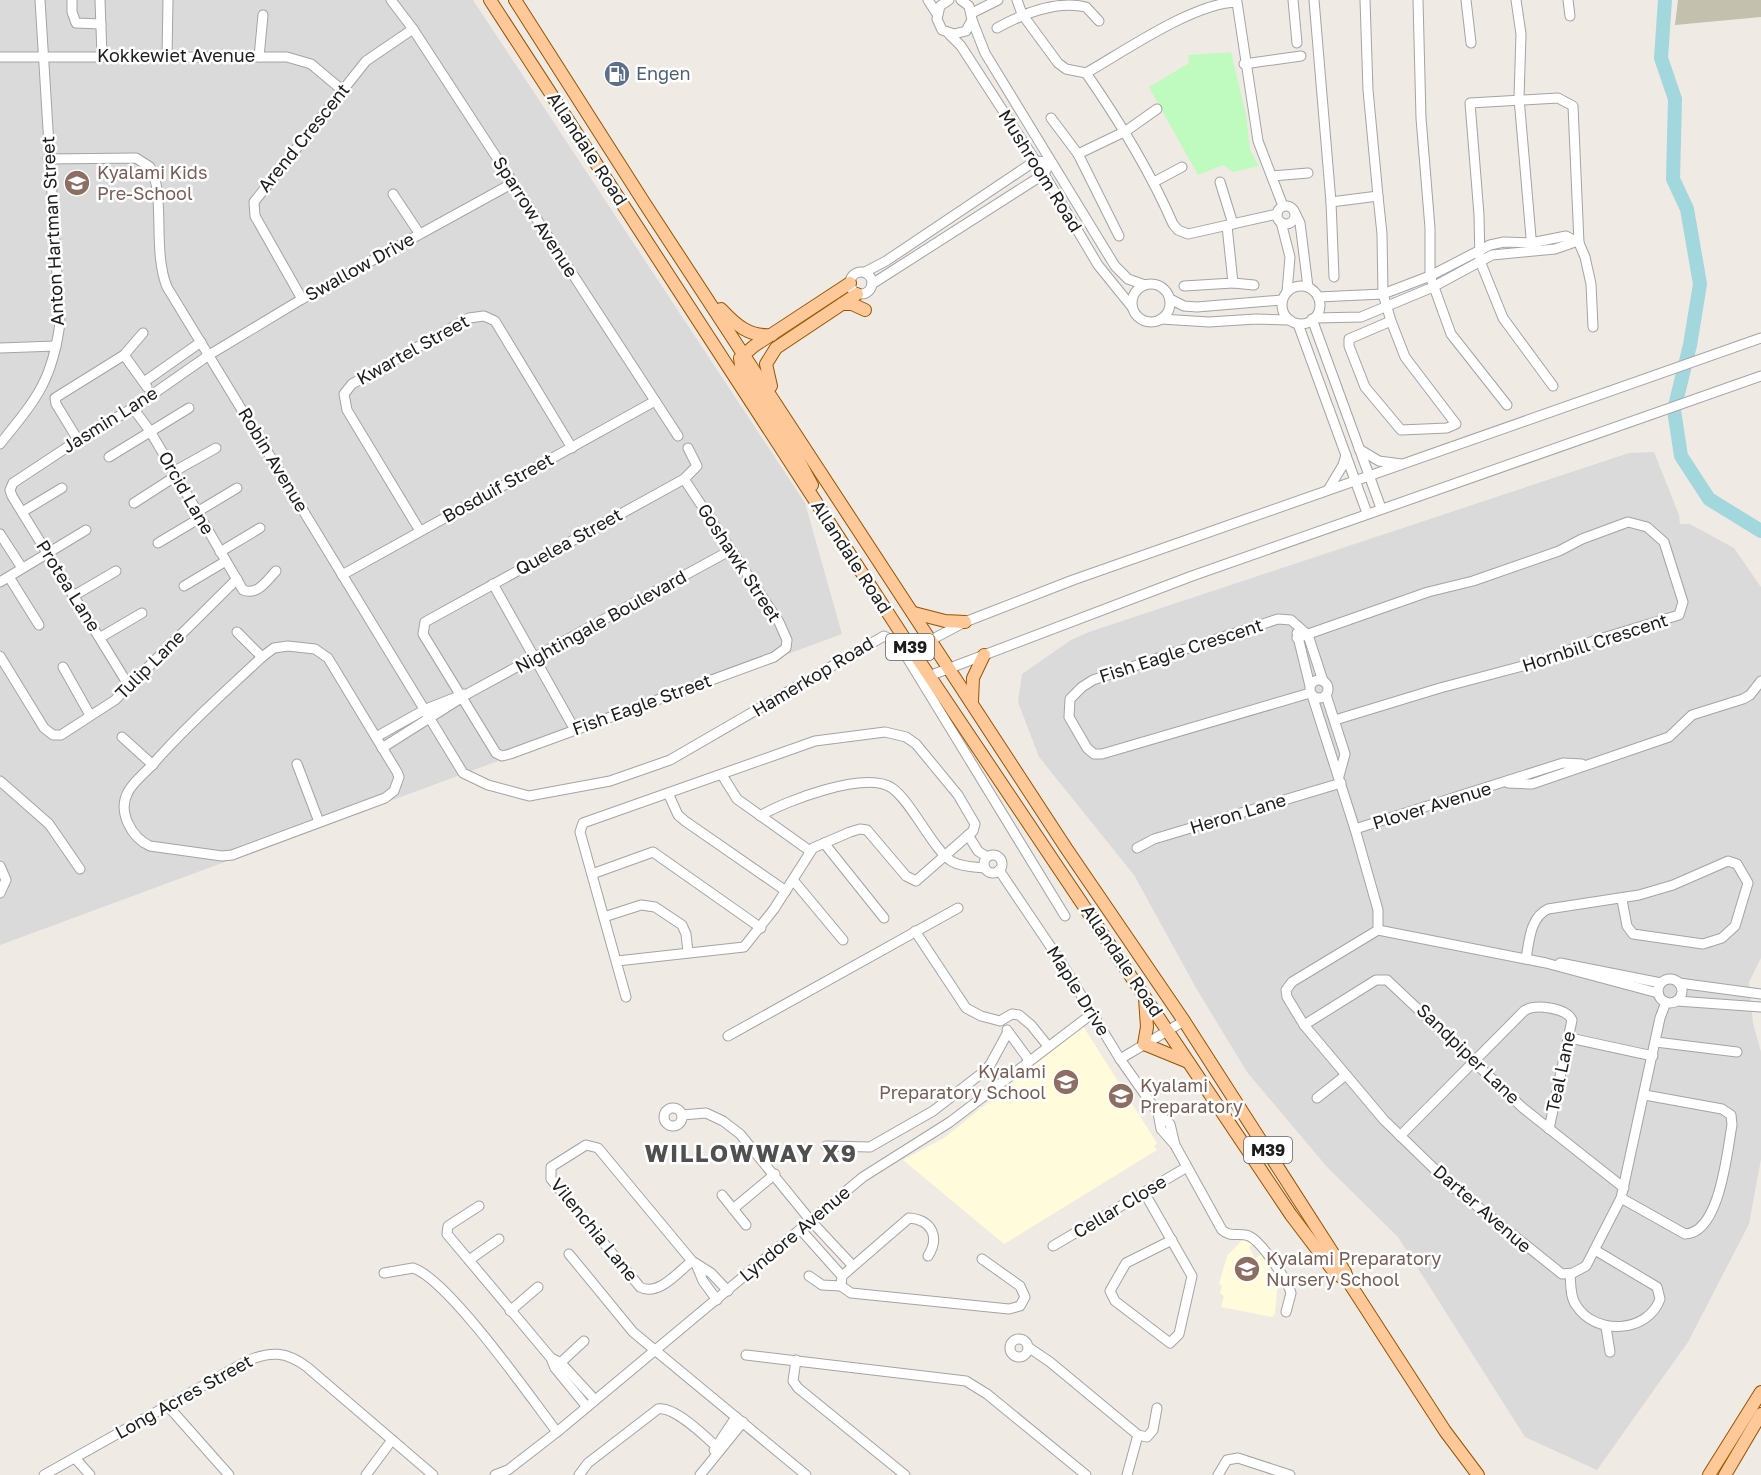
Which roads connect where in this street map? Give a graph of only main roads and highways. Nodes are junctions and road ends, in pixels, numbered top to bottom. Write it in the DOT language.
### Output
graph roads {
  1 [pos="490,0"];
  2 [pos="514,0"];
  3 [pos="699,287"];
  4 [pos="842,304"];
  5 [pos="865,310"];
  6 [pos="772,335"];
  7 [pos="744,354"];
  8 [pos="794,430"];
  9 [pos="829,522"];
  10 [pos="914,613"];
  11 [pos="965,622"];
  12 [pos="984,655"];
  13 [pos="972,701"];
  14 [pos="1145,994"];
  15 [pos="1190,1063"];
  16 [pos="1348,1281"];
  17 [pos="1761,1392"];
  18 [pos="1761,1414"];
  19 [pos="1445,1431"];
  20 [pos="1468,1475"];
  21 [pos="1478,1475"];
  22 [pos="1709,1475"];
  23 [pos="1725,1475"];
  1 -- 9 [label="main road, Allandale Road / M39"];
  2 -- 3 [label="main road, Allandale Road / M39"];
  3 -- 6 [label="main road"];
  3 -- 7 [label="main road, Allandale Road / M39"];
  4 -- 5 [label="main road"];
  4 -- 6 [label="main road"];
  4 -- 8 [label="main road"];
  6 -- 7 [label="main road"];
  7 -- 8 [label="main road, Allandale Road / M39"];
  7 -- 9 [label="main road"];
  8 -- 10 [label="main road, Allandale Road / M39"];
  9 -- 14 [label="main road, Allandale Road / M39"];
  10 -- 11 [label="main road"];
  10 -- 13 [label="main road, Allandale Road / M39"];
  12 -- 13 [label="main road"];
  13 -- 16 [label="main road, Allandale Road / M39"];
  14 -- 15 [label="main road, Allandale Road / M39"];
  14 -- 15 [label="main road"];
  15 -- 16 [label="main road, Allandale Road / M39"];
  16 -- 19 [label="main road, Allandale Road / M39"];
  17 -- 22 [label="main road"];
  18 -- 23 [label="main road"];
  19 -- 20 [label="main road, Allandale Road / M39"];
  19 -- 21 [label="main road, Allandale Road / M39"];
}
